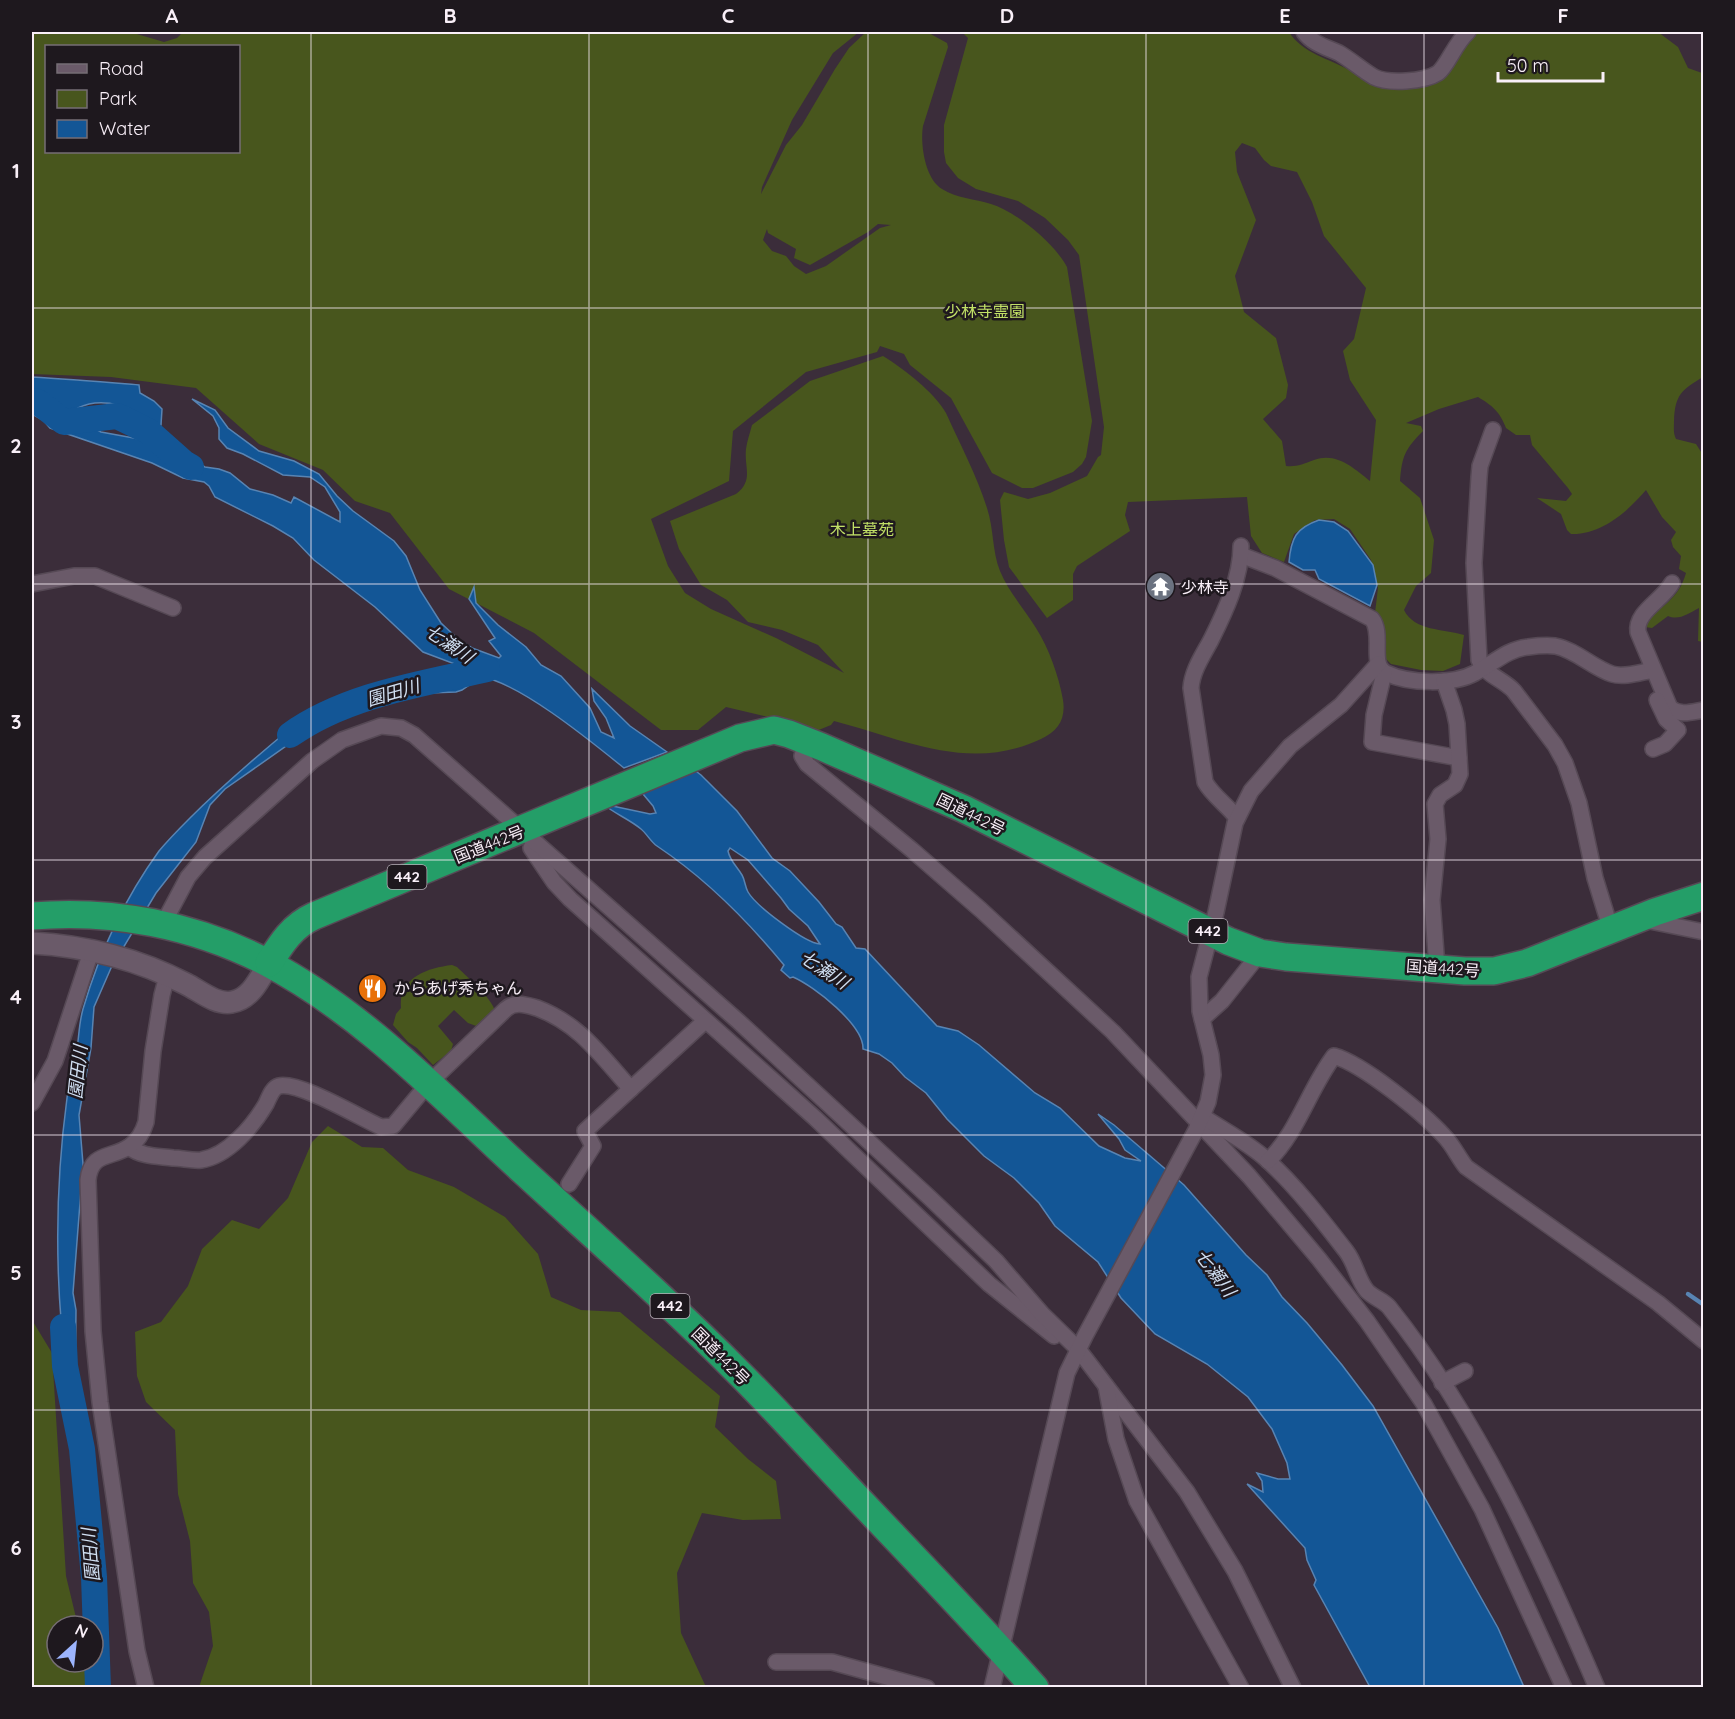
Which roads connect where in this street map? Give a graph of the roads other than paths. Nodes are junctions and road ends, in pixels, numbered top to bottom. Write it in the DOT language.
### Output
graph roads {
  1 [pos="1304,32"];
  2 [pos="1468,32"];
  3 [pos="1493,430"];
  4 [pos="1672,583"];
  5 [pos="32,584"];
  6 [pos="173,608"];
  7 [pos="1381,668"];
  8 [pos="1483,668"];
  9 [pos="1653,670"];
  10 [pos="1444,681"];
  11 [pos="1661,689"];
  12 [pos="1704,710"];
  13 [pos="806,740"];
  14 [pos="1653,749"];
  15 [pos="1459,758"];
  16 [pos="1237,818"];
  17 [pos="520,831"];
  18 [pos="1704,896"];
  19 [pos="32,916"];
  20 [pos="1638,919"];
  21 [pos="159,923"];
  22 [pos="1611,930"];
  23 [pos="1210,932"];
  24 [pos="1704,932"];
  25 [pos="32,943"];
  26 [pos="92,950"];
  27 [pos="1260,953"];
  28 [pos="268,963"];
  29 [pos="1437,968"];
  30 [pos="167,976"];
  31 [pos="1202,1020"];
  32 [pos="705,1021"];
  33 [pos="428,1084"];
  34 [pos="631,1089"];
  35 [pos="32,1103"];
  36 [pos="1199,1123"];
  37 [pos="129,1147"];
  38 [pos="1268,1161"];
  39 [pos="569,1184"];
  40 [pos="1704,1341"];
  41 [pos="1081,1342"];
  42 [pos="1465,1371"];
  43 [pos="1442,1383"];
  44 [pos="1105,1384"];
  45 [pos="1000,1649"];
  46 [pos="776,1662"];
  47 [pos="146,1688"];
  48 [pos="927,1688"];
  49 [pos="992,1688"];
  50 [pos="1035,1688"];
  51 [pos="1241,1688"];
  52 [pos="1293,1688"];
  53 [pos="1564,1688"];
  54 [pos="1597,1688"];
  1 -- 2 [label="street"];
  3 -- 8 [label="street"];
  4 -- 9 [label="street"];
  5 -- 6 [label="street"];
  7 -- 10 [label="street"];
  7 -- 15 [label="street"];
  7 -- 16 [label="street"];
  7 -- 16 [label="street"];
  8 -- 9 [label="street"];
  8 -- 10 [label="street"];
  8 -- 22 [label="street"];
  9 -- 11 [label="street"];
  10 -- 15 [label="street"];
  11 -- 12 [label="street"];
  11 -- 14 [label="street"];
  13 -- 17 [label="highway, 国道442号 / 442"];
  13 -- 23 [label="highway, 国道442号 / 442"];
  13 -- 36 [label="street"];
  15 -- 29 [label="street"];
  16 -- 23 [label="street"];
  17 -- 21 [label="street"];
  17 -- 28 [label="highway, 国道442号 / 442"];
  17 -- 32 [label="street"];
  17 -- 41 [label="street"];
  18 -- 20 [label="highway, 国道442号 / 442"];
  19 -- 21 [label="highway, 国道442号 / 442"];
  20 -- 22 [label="highway, 国道442号 / 442"];
  20 -- 24 [label="street"];
  21 -- 28 [label="highway, 国道442号 / 442"];
  22 -- 29 [label="highway, 国道442号 / 442"];
  23 -- 27 [label="highway, 国道442号 / 442"];
  23 -- 31 [label="street"];
  25 -- 26 [label="street"];
  26 -- 30 [label="street"];
  26 -- 35 [label="street"];
  27 -- 29 [label="highway, 国道442号 / 442"];
  27 -- 31 [label="street"];
  28 -- 30 [label="street"];
  28 -- 33 [label="highway, 国道442号 / 442"];
  30 -- 37 [label="street"];
  31 -- 36 [label="street"];
  32 -- 34 [label="street"];
  32 -- 41 [label="street"];
  33 -- 34 [label="street"];
  33 -- 37 [label="street"];
  33 -- 45 [label="highway, 国道442号 / 442"];
  34 -- 39 [label="street"];
  36 -- 38 [label="street"];
  36 -- 41 [label="street"];
  36 -- 53 [label="street"];
  37 -- 47 [label="street"];
  38 -- 40 [label="street"];
  38 -- 43 [label="street"];
  41 -- 44 [label="street"];
  41 -- 45 [label="street"];
  42 -- 43 [label="street"];
  43 -- 54 [label="street"];
  44 -- 51 [label="street"];
  44 -- 52 [label="street"];
  45 -- 49 [label="street"];
  45 -- 50 [label="highway, 国道442号 / 442"];
  46 -- 48 [label="street"];
}
